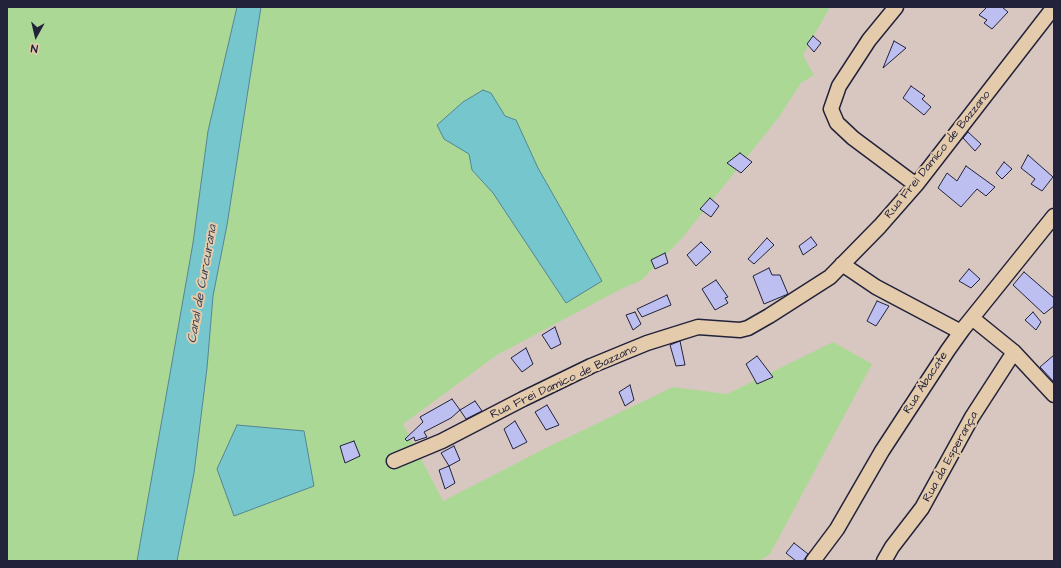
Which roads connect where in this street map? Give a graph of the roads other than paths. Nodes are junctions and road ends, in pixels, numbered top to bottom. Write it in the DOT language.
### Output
graph roads {
  1 [pos="896,7"];
  2 [pos="1054,7"];
  3 [pos="916,186"];
  4 [pos="1054,216"];
  5 [pos="842,264"];
  6 [pos="972,318"];
  7 [pos="961,332"];
  8 [pos="1014,352"];
  9 [pos="1054,395"];
  10 [pos="394,461"];
  11 [pos="813,561"];
  12 [pos="884,561"];
  1 -- 3 [label="street"];
  2 -- 3 [label="street, Rua Frei Damico de Bazzano"];
  3 -- 5 [label="street, Rua Frei Damico de Bazzano"];
  4 -- 6 [label="street, Rua Abacate"];
  5 -- 7 [label="street"];
  5 -- 10 [label="street, Rua Frei Damico de Bazzano"];
  6 -- 7 [label="street, Rua Abacate"];
  6 -- 8 [label="street"];
  7 -- 11 [label="street, Rua Abacate"];
  8 -- 9 [label="street"];
  8 -- 12 [label="street, Rua da Esperança"];
}
